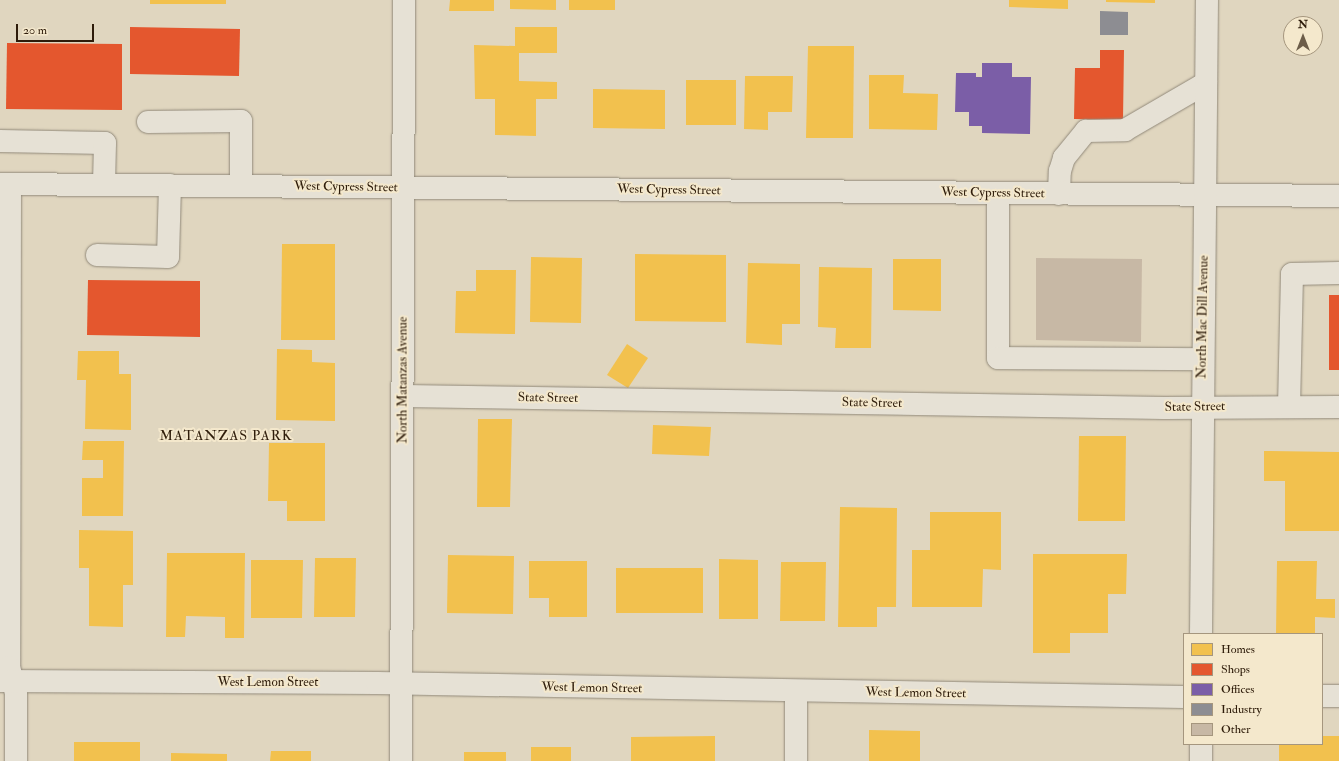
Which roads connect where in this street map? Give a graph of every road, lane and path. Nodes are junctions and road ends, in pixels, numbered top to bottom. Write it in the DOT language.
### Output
graph roads {
  1 [pos="404,0"];
  2 [pos="1207,0"];
  3 [pos="1206,82"];
  4 [pos="148,122"];
  5 [pos="0,141"];
  6 [pos="5,184"];
  7 [pos="104,185"];
  8 [pos="170,185"];
  9 [pos="241,186"];
  10 [pos="402,188"];
  11 [pos="998,193"];
  12 [pos="1059,194"];
  13 [pos="1204,195"];
  14 [pos="1339,196"];
  15 [pos="97,255"];
  16 [pos="1339,273"];
  17 [pos="1202,359"];
  18 [pos="404,396"];
  19 [pos="1289,407"];
  20 [pos="1339,407"];
  21 [pos="1202,408"];
  22 [pos="1202,633"];
  23 [pos="6,681"];
  24 [pos="402,684"];
  25 [pos="796,691"];
  26 [pos="1323,696"];
  27 [pos="1339,696"];
  28 [pos="1183,697"];
  29 [pos="1201,745"];
  30 [pos="16,761"];
  31 [pos="401,761"];
  32 [pos="796,761"];
  33 [pos="1201,761"];
  1 -- 10 [label="street, North Matanzas Avenue"];
  2 -- 3 [label="street, North Mac Dill Avenue"];
  3 -- 12 [label="street"];
  3 -- 13 [label="street, North Mac Dill Avenue"];
  4 -- 9 [label="street"];
  5 -- 7 [label="street"];
  6 -- 7 [label="street, West Cypress Street"];
  6 -- 23 [label="street"];
  7 -- 8 [label="street, West Cypress Street"];
  8 -- 9 [label="street, West Cypress Street"];
  8 -- 15 [label="street"];
  9 -- 10 [label="street, West Cypress Street"];
  10 -- 11 [label="street, West Cypress Street"];
  10 -- 18 [label="street, North Matanzas Avenue"];
  11 -- 12 [label="street, West Cypress Street"];
  11 -- 17 [label="street"];
  12 -- 13 [label="street, West Cypress Street"];
  13 -- 14 [label="street, West Cypress Street"];
  13 -- 17 [label="street, North Mac Dill Avenue"];
  16 -- 19 [label="street"];
  17 -- 21 [label="street, North Mac Dill Avenue"];
  18 -- 21 [label="street, State Street"];
  18 -- 24 [label="street, North Matanzas Avenue"];
  19 -- 20 [label="street, State Street"];
  19 -- 21 [label="street, State Street"];
  21 -- 22 [label="street, North Mac Dill Avenue"];
  23 -- 24 [label="street, West Lemon Street"];
  23 -- 30 [label="street"];
  24 -- 25 [label="street, West Lemon Street"];
  24 -- 31 [label="street, North Matanzas Avenue"];
  25 -- 28 [label="street, West Lemon Street"];
  25 -- 32 [label="street"];
  26 -- 27 [label="street"];
  29 -- 33 [label="street"];
}
